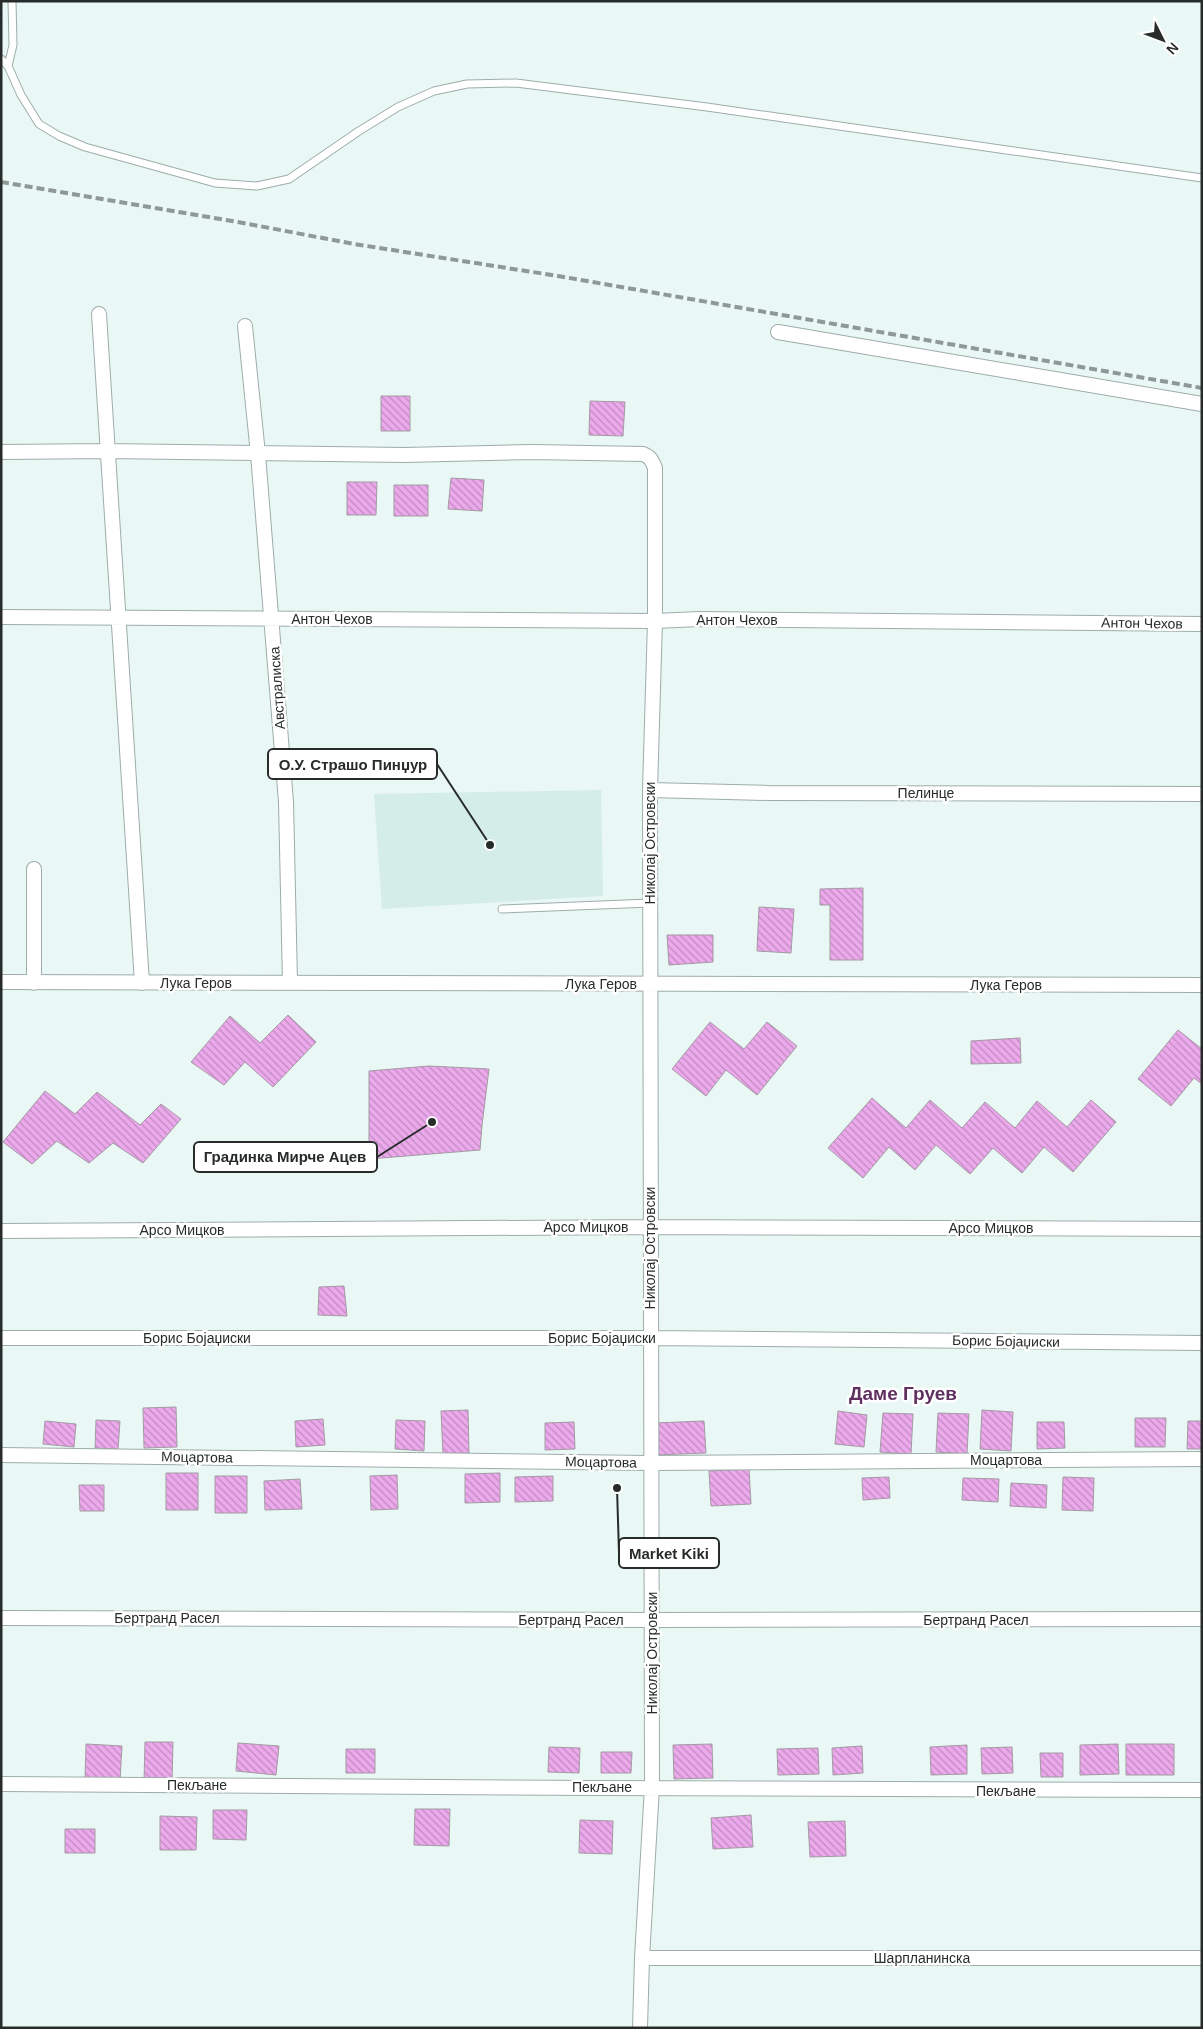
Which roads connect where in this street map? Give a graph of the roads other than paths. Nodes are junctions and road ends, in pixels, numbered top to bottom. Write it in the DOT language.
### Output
graph roads {
  1 [pos="12,1"];
  2 [pos="1,59"];
  3 [pos="8,66"];
  4 [pos="1202,178"];
  5 [pos="99,314"];
  6 [pos="245,326"];
  7 [pos="778,332"];
  8 [pos="1202,404"];
  9 [pos="107,451"];
  10 [pos="1,452"];
  11 [pos="258,454"];
  12 [pos="1,617"];
  13 [pos="272,618"];
  14 [pos="118,619"];
  15 [pos="655,621"];
  16 [pos="1202,624"];
  17 [pos="650,790"];
  18 [pos="1202,794"];
  19 [pos="34,869"];
  20 [pos="650,902"];
  21 [pos="502,909"];
  22 [pos="1,982"];
  23 [pos="290,982"];
  24 [pos="142,983"];
  25 [pos="34,984"];
  26 [pos="650,985"];
  27 [pos="1202,985"];
  28 [pos="650,1227"];
  29 [pos="1202,1229"];
  30 [pos="1,1231"];
  31 [pos="1,1338"];
  32 [pos="651,1338"];
  33 [pos="1202,1343"];
  34 [pos="1,1455"];
  35 [pos="1202,1459"];
  36 [pos="650,1462"];
  37 [pos="1,1618"];
  38 [pos="1202,1619"];
  39 [pos="652,1620"];
  40 [pos="1,1784"];
  41 [pos="652,1787"];
  42 [pos="1202,1790"];
  43 [pos="642,1958"];
  44 [pos="1202,1958"];
  45 [pos="640,2028"];
  1 -- 3 [label="lane"];
  2 -- 3 [label="lane"];
  3 -- 4 [label="lane"];
  5 -- 9 [label="street"];
  6 -- 11 [label="street, Австралиска"];
  7 -- 8 [label="street"];
  9 -- 10 [label="street"];
  9 -- 11 [label="street"];
  9 -- 14 [label="street"];
  11 -- 13 [label="street, Австралиска"];
  11 -- 15 [label="street, Николај Островски"];
  12 -- 14 [label="street, Антон Чехов"];
  13 -- 14 [label="street, Антон Чехов"];
  13 -- 15 [label="street, Антон Чехов"];
  13 -- 23 [label="street, Австралиска"];
  14 -- 24 [label="street"];
  15 -- 16 [label="street, Антон Чехов"];
  15 -- 17 [label="street, Николај Островски"];
  17 -- 18 [label="street, Пелинце"];
  17 -- 20 [label="street, Николај Островски"];
  19 -- 25 [label="street"];
  20 -- 21 [label="lane"];
  20 -- 26 [label="street, Николај Островски"];
  22 -- 25 [label="street, Лука Геров"];
  23 -- 24 [label="street, Лука Геров"];
  23 -- 26 [label="street, Лука Геров"];
  24 -- 25 [label="street, Лука Геров"];
  26 -- 27 [label="street, Лука Геров"];
  26 -- 28 [label="street, Николај Островски"];
  28 -- 29 [label="street, Арсо Мицков"];
  28 -- 30 [label="street, Арсо Мицков"];
  28 -- 32 [label="street, Николај Островски"];
  31 -- 32 [label="street, Борис Бојаџиски"];
  32 -- 33 [label="street, Борис Бојаџиски"];
  32 -- 36 [label="street, Николај Островски"];
  34 -- 36 [label="street, Моцартова"];
  35 -- 36 [label="street, Моцартова"];
  36 -- 39 [label="street, Николај Островски"];
  37 -- 39 [label="street, Бертранд Расел"];
  38 -- 39 [label="street, Бертранд Расел"];
  39 -- 41 [label="street, Николај Островски"];
  40 -- 41 [label="street, Пекљане"];
  41 -- 42 [label="street, Пекљане"];
  41 -- 43 [label="street, Николај Островски"];
  43 -- 44 [label="street, Шарпланинска"];
  43 -- 45 [label="street, Николај Островски"];
}
